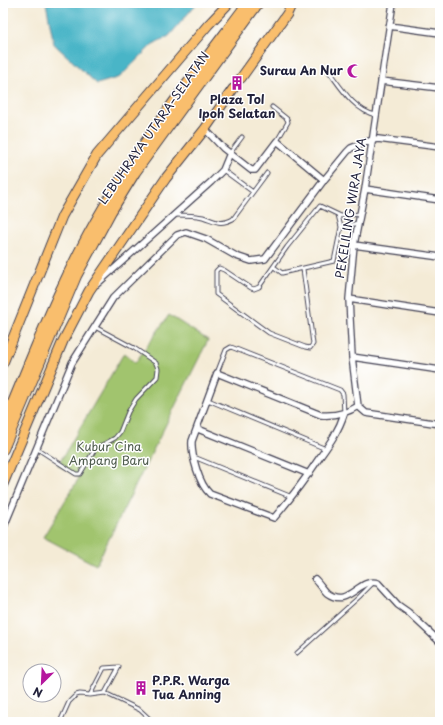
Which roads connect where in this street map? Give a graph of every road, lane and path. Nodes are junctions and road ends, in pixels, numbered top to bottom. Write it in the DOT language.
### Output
graph roads {
  1 [pos="229,3"];
  2 [pos="248,3"];
  3 [pos="258,3"];
  4 [pos="292,3"];
  5 [pos="393,3"];
  6 [pos="389,26"];
  7 [pos="440,33"];
  8 [pos="327,69"];
  9 [pos="241,78"];
  10 [pos="381,80"];
  11 [pos="440,88"];
  12 [pos="233,89"];
  13 [pos="272,107"];
  14 [pos="376,115"];
  15 [pos="205,128"];
  16 [pos="242,137"];
  17 [pos="372,140"];
  18 [pos="277,141"];
  19 [pos="440,147"];
  20 [pos="230,153"];
  21 [pos="223,170"];
  22 [pos="267,173"];
  23 [pos="324,180"];
  24 [pos="365,189"];
  25 [pos="253,192"];
  26 [pos="440,200"];
  27 [pos="361,214"];
  28 [pos="173,215"];
  29 [pos="338,215"];
  30 [pos="358,223"];
  31 [pos="341,228"];
  32 [pos="354,245"];
  33 [pos="440,257"];
  34 [pos="274,267"];
  35 [pos="303,269"];
  36 [pos="89,291"];
  37 [pos="349,299"];
  38 [pos="440,313"];
  39 [pos="95,327"];
  40 [pos="352,357"];
  41 [pos="3,363"];
  42 [pos="440,370"];
  43 [pos="217,373"];
  44 [pos="208,400"];
  45 [pos="358,406"];
  46 [pos="344,414"];
  47 [pos="440,424"];
  48 [pos="3,427"];
  49 [pos="198,428"];
  50 [pos="36,448"];
  51 [pos="326,449"];
  52 [pos="3,450"];
  53 [pos="193,457"];
  54 [pos="309,474"];
  55 [pos="3,484"];
  56 [pos="292,496"];
  57 [pos="3,529"];
  58 [pos="315,579"];
  59 [pos="374,582"];
  60 [pos="440,642"];
  61 [pos="297,653"];
  62 [pos="106,693"];
  63 [pos="90,695"];
  64 [pos="60,722"];
  65 [pos="153,722"];
  1 -- 41 [label="main road"];
  2 -- 48 [label="highway, LEBUHRAYA UTARA–SELATAN"];
  3 -- 52 [label="highway, LEBUHRAYA UTARA–SELATAN"];
  4 -- 9 [label="main road"];
  5 -- 6 [label="street, PEKELILING WIRA JAYA"];
  6 -- 7 [label="street"];
  6 -- 10 [label="street, PEKELILING WIRA JAYA"];
  8 -- 14 [label="lane"];
  10 -- 11 [label="street"];
  10 -- 14 [label="street, PEKELILING WIRA JAYA"];
  12 -- 15 [label="main road"];
  13 -- 18 [label="lane"];
  14 -- 17 [label="street, PEKELILING WIRA JAYA"];
  15 -- 20 [label="street"];
  15 -- 36 [label="main road"];
  16 -- 20 [label="lane"];
  17 -- 19 [label="street"];
  17 -- 23 [label="street"];
  17 -- 24 [label="street, PEKELILING WIRA JAYA"];
  18 -- 20 [label="street"];
  18 -- 23 [label="street"];
  20 -- 21 [label="street"];
  21 -- 25 [label="lane"];
  21 -- 28 [label="street"];
  22 -- 25 [label="lane"];
  23 -- 39 [label="street"];
  24 -- 26 [label="street"];
  24 -- 27 [label="street, PEKELILING WIRA JAYA"];
  25 -- 28 [label="lane"];
  27 -- 29 [label="lane"];
  27 -- 30 [label="street, PEKELILING WIRA JAYA"];
  28 -- 36 [label="street"];
  29 -- 31 [label="lane"];
  29 -- 34 [label="lane"];
  30 -- 31 [label="lane"];
  30 -- 32 [label="street, PEKELILING WIRA JAYA"];
  31 -- 35 [label="lane"];
  32 -- 33 [label="street"];
  32 -- 37 [label="street, PEKELILING WIRA JAYA"];
  34 -- 35 [label="lane"];
  34 -- 35 [label="lane"];
  36 -- 55 [label="main road"];
  37 -- 38 [label="street"];
  37 -- 40 [label="street, PEKELILING WIRA JAYA"];
  39 -- 50 [label="street"];
  39 -- 50 [label="lane"];
  40 -- 42 [label="street"];
  40 -- 45 [label="street, PEKELILING WIRA JAYA"];
  43 -- 44 [label="street"];
  43 -- 46 [label="street"];
  43 -- 46 [label="lane"];
  44 -- 49 [label="street"];
  44 -- 51 [label="lane"];
  45 -- 46 [label="street"];
  45 -- 47 [label="street"];
  46 -- 51 [label="street"];
  49 -- 53 [label="street"];
  49 -- 54 [label="street"];
  50 -- 57 [label="street"];
  51 -- 54 [label="street"];
  53 -- 56 [label="lane"];
  53 -- 56 [label="street"];
  54 -- 56 [label="street"];
  58 -- 59 [label="street"];
  59 -- 60 [label="street"];
  59 -- 61 [label="lane"];
  62 -- 63 [label="lane"];
  62 -- 63 [label="lane"];
  62 -- 65 [label="lane"];
  63 -- 64 [label="lane"];
}
